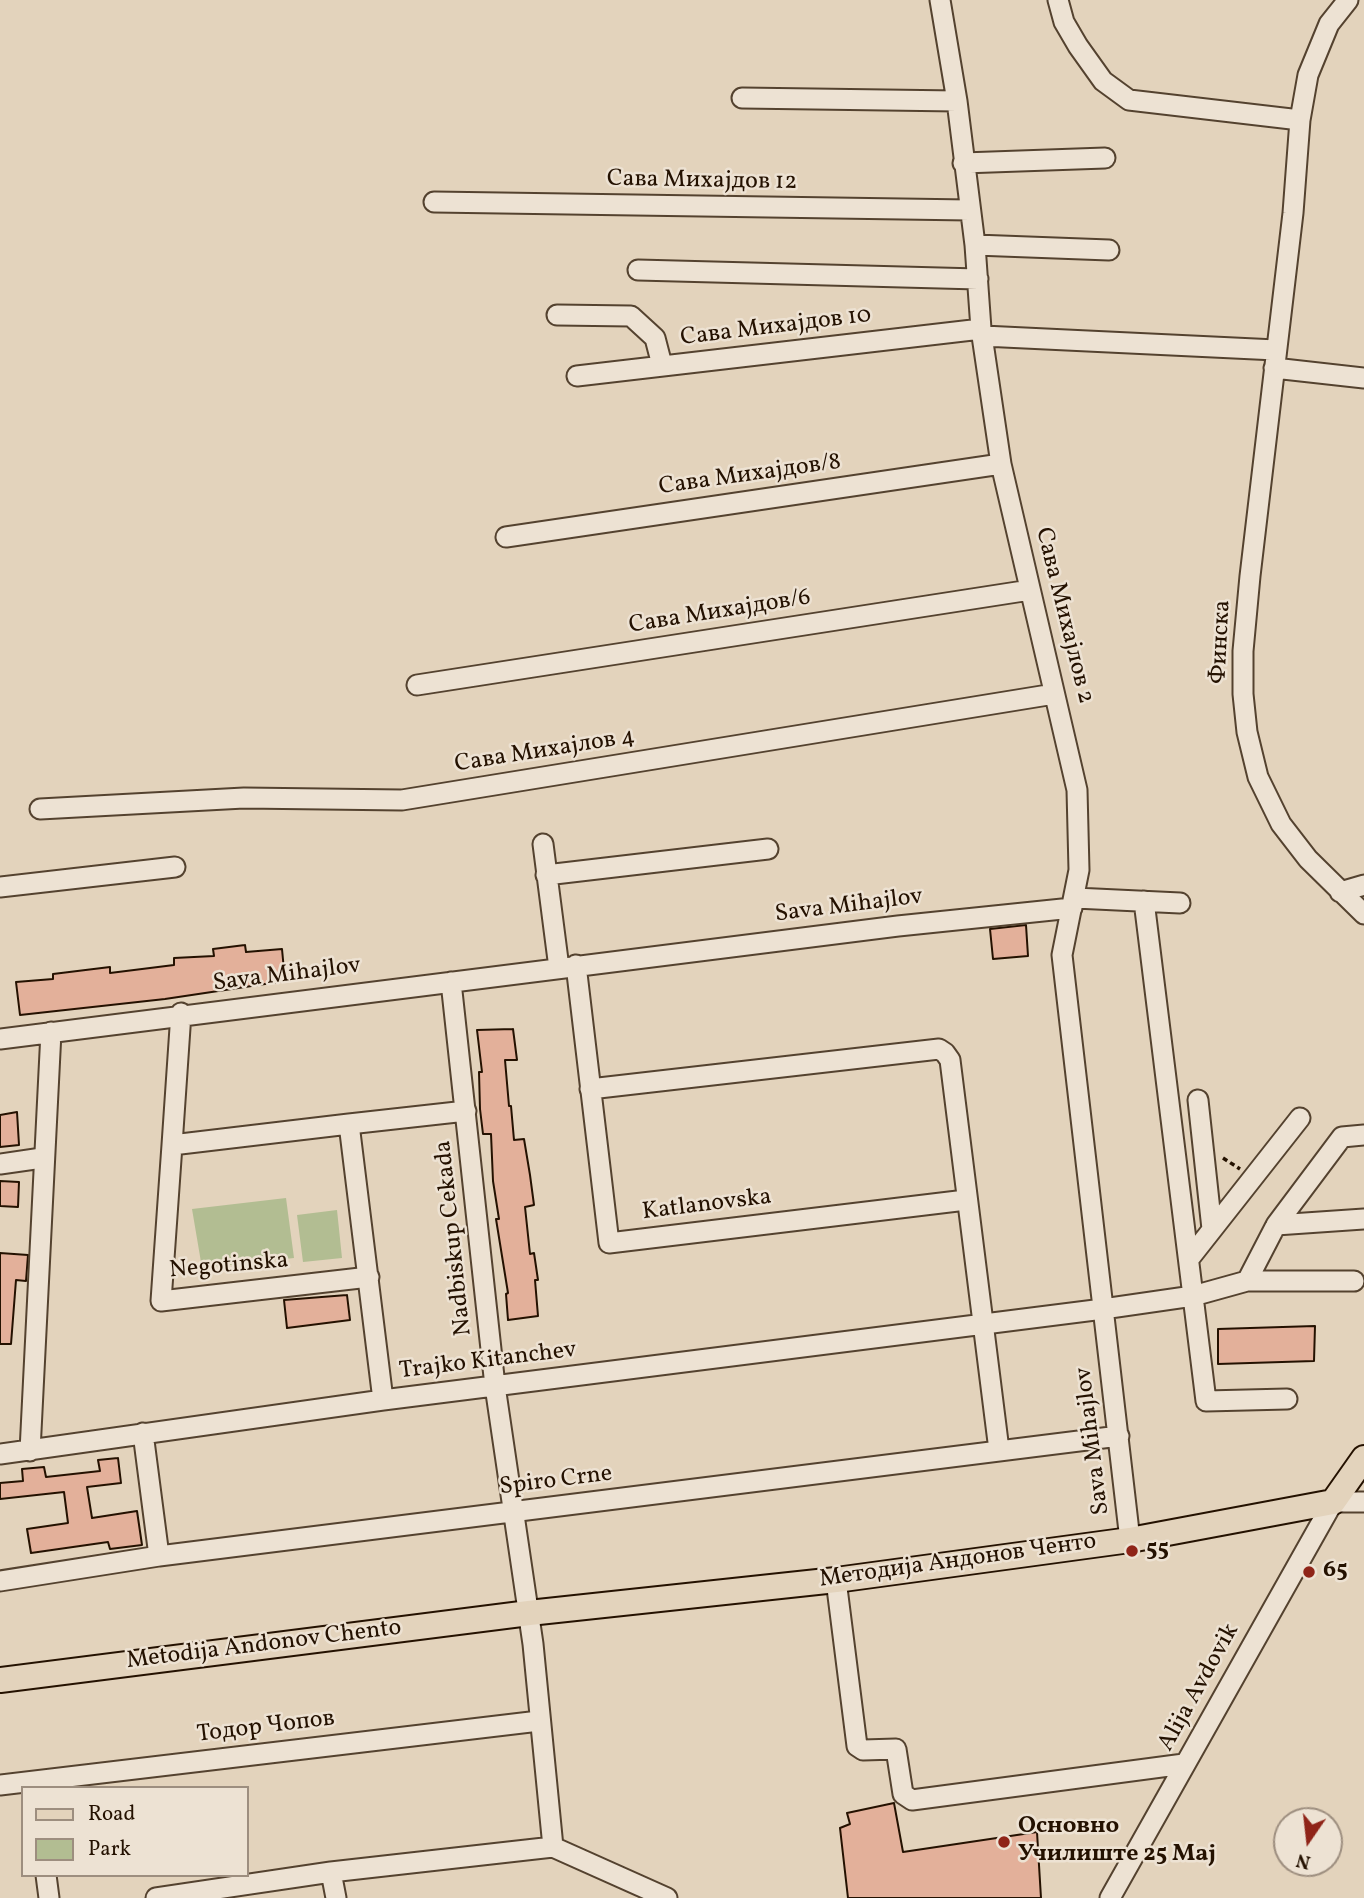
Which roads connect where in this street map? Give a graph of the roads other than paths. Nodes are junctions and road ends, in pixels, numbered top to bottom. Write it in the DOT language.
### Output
graph roads {
  1 [pos="940,0"];
  2 [pos="1058,0"];
  3 [pos="1348,0"];
  4 [pos="742,98"];
  5 [pos="957,101"];
  6 [pos="1300,120"];
  7 [pos="1105,158"];
  8 [pos="963,163"];
  9 [pos="434,202"];
  10 [pos="969,211"];
  11 [pos="975,245"];
  12 [pos="1110,250"];
  13 [pos="638,270"];
  14 [pos="978,279"];
  15 [pos="556,315"];
  16 [pos="982,333"];
  17 [pos="1275,359"];
  18 [pos="662,365"];
  19 [pos="577,376"];
  20 [pos="1364,378"];
  21 [pos="1001,464"];
  22 [pos="506,537"];
  23 [pos="1030,590"];
  24 [pos="417,685"];
  25 [pos="1054,694"];
  26 [pos="40,809"];
  27 [pos="543,844"];
  28 [pos="768,849"];
  29 [pos="175,867"];
  30 [pos="546,875"];
  31 [pos="1364,885"];
  32 [pos="0,887"];
  33 [pos="1340,892"];
  34 [pos="1144,901"];
  35 [pos="1074,903"];
  36 [pos="1180,903"];
  37 [pos="1364,914"];
  38 [pos="568,966"];
  39 [pos="452,982"];
  40 [pos="181,1013"];
  41 [pos="51,1032"];
  42 [pos="0,1039"];
  43 [pos="590,1089"];
  44 [pos="1198,1100"];
  45 [pos="466,1111"];
  46 [pos="1300,1118"];
  47 [pos="349,1124"];
  48 [pos="1364,1135"];
  49 [pos="172,1145"];
  50 [pos="42,1158"];
  51 [pos="0,1164"];
  52 [pos="966,1200"];
  53 [pos="1364,1219"];
  54 [pos="1276,1225"];
  55 [pos="1212,1229"];
  56 [pos="1189,1259"];
  57 [pos="369,1277"];
  58 [pos="1247,1281"];
  59 [pos="1354,1281"];
  60 [pos="1193,1296"];
  61 [pos="1103,1309"];
  62 [pos="983,1322"];
  63 [pos="495,1386"];
  64 [pos="1287,1399"];
  65 [pos="383,1401"];
  66 [pos="143,1433"];
  67 [pos="1119,1436"];
  68 [pos="999,1450"];
  69 [pos="30,1451"];
  70 [pos="0,1454"];
  71 [pos="1364,1458"];
  72 [pos="1333,1502"];
  73 [pos="1364,1502"];
  74 [pos="513,1512"];
  75 [pos="1130,1540"];
  76 [pos="159,1556"];
  77 [pos="836,1580"];
  78 [pos="0,1581"];
  79 [pos="528,1613"];
  80 [pos="0,1680"];
  81 [pos="539,1721"];
  82 [pos="1184,1764"];
  83 [pos="0,1785"];
  84 [pos="34,1785"];
  85 [pos="552,1847"];
  86 [pos="331,1872"];
  87 [pos="46,1877"];
  88 [pos="49,1898"];
  89 [pos="156,1898"];
  90 [pos="336,1898"];
  91 [pos="667,1898"];
  92 [pos="1110,1898"];
  1 -- 5 [label="street, Сава Михајлов 2"];
  2 -- 6 [label="street"];
  3 -- 6 [label="street, Финска"];
  4 -- 5 [label="street"];
  5 -- 8 [label="street, Сава Михајлов 2"];
  6 -- 17 [label="street, Финска"];
  7 -- 8 [label="street"];
  8 -- 10 [label="street, Сава Михајлов 2"];
  9 -- 10 [label="street, Сава Михајдов 12"];
  10 -- 11 [label="street, Сава Михајлов 2"];
  11 -- 12 [label="street"];
  11 -- 14 [label="street, Сава Михајлов 2"];
  13 -- 14 [label="street, Сава Михајдов 10"];
  14 -- 16 [label="street, Сава Михајлов 2"];
  15 -- 18 [label="street"];
  16 -- 17 [label="street"];
  16 -- 18 [label="street, Сава Михајдов 10"];
  16 -- 21 [label="street, Сава Михајлов 2"];
  17 -- 20 [label="street"];
  17 -- 33 [label="street, Финска"];
  18 -- 19 [label="street, Сава Михајдов 10"];
  21 -- 22 [label="street, Сава Михајдов/8"];
  21 -- 23 [label="street, Сава Михајлов 2"];
  23 -- 24 [label="street, Сава Михајдов/6"];
  23 -- 25 [label="street, Сава Михајлов 2"];
  25 -- 26 [label="street, Сава Михајлов 4"];
  25 -- 35 [label="street, Сава Михајлов 2"];
  27 -- 30 [label="street, Katlanovska"];
  28 -- 30 [label="street"];
  29 -- 32 [label="street"];
  30 -- 38 [label="street, Katlanovska"];
  31 -- 33 [label="street"];
  33 -- 37 [label="street, Финска"];
  34 -- 35 [label="street"];
  34 -- 36 [label="street"];
  34 -- 56 [label="street"];
  35 -- 38 [label="street, Sava Mihajlov"];
  35 -- 61 [label="street, Sava Mihajlov"];
  38 -- 39 [label="street, Sava Mihajlov"];
  38 -- 43 [label="street, Katlanovska"];
  39 -- 40 [label="street, Sava Mihajlov"];
  39 -- 45 [label="street, Nadbiskup Cekada"];
  40 -- 41 [label="street, Sava Mihajlov"];
  40 -- 49 [label="street, Negotinska"];
  41 -- 42 [label="street, Sava Mihajlov"];
  41 -- 50 [label="street"];
  43 -- 52 [label="street"];
  43 -- 52 [label="street, Katlanovska"];
  44 -- 55 [label="street"];
  45 -- 47 [label="street"];
  45 -- 63 [label="street, Nadbiskup Cekada"];
  46 -- 55 [label="street"];
  47 -- 49 [label="street"];
  47 -- 57 [label="street"];
  48 -- 54 [label="street"];
  49 -- 57 [label="street, Negotinska"];
  50 -- 51 [label="street"];
  50 -- 69 [label="street"];
  52 -- 62 [label="street"];
  53 -- 54 [label="street"];
  54 -- 58 [label="street"];
  55 -- 56 [label="street"];
  56 -- 60 [label="street"];
  57 -- 65 [label="street"];
  58 -- 59 [label="street, Trajko Kitanchev"];
  58 -- 60 [label="street, Trajko Kitanchev"];
  60 -- 61 [label="street, Trajko Kitanchev"];
  60 -- 64 [label="street"];
  61 -- 62 [label="street, Trajko Kitanchev"];
  61 -- 67 [label="street, Sava Mihajlov"];
  62 -- 63 [label="street, Trajko Kitanchev"];
  62 -- 68 [label="street"];
  63 -- 65 [label="street, Trajko Kitanchev"];
  63 -- 74 [label="street, Nadbiskup Cekada"];
  65 -- 66 [label="street, Trajko Kitanchev"];
  66 -- 69 [label="street, Trajko Kitanchev"];
  66 -- 76 [label="street"];
  67 -- 68 [label="street, Spiro Crne"];
  67 -- 75 [label="street, Sava Mihajlov"];
  68 -- 74 [label="street, Spiro Crne"];
  69 -- 70 [label="street, Trajko Kitanchev"];
  71 -- 72 [label="main road"];
  72 -- 73 [label="street"];
  72 -- 75 [label="main road, Методија Андонов Ченто"];
  72 -- 82 [label="street, Alija Avdovik"];
  74 -- 76 [label="street, Spiro Crne"];
  74 -- 79 [label="street, Nadbiskup Cekada"];
  75 -- 77 [label="main road, Методија Андонов Ченто"];
  76 -- 78 [label="street, Spiro Crne"];
  77 -- 79 [label="main road, Методија Андонов Ченто"];
  77 -- 82 [label="street"];
  79 -- 80 [label="main road, Metodija Andonov Chento"];
  79 -- 81 [label="street, Nadbiskup Cekada"];
  81 -- 84 [label="street, Тодор Чопов"];
  81 -- 85 [label="street, Nadbiskup Cekada"];
  82 -- 92 [label="street, Alija Avdovik"];
  83 -- 84 [label="street, Тодор Чопов"];
  85 -- 86 [label="street"];
  85 -- 91 [label="street"];
  86 -- 89 [label="street"];
  86 -- 90 [label="street"];
  87 -- 88 [label="street"];
}
